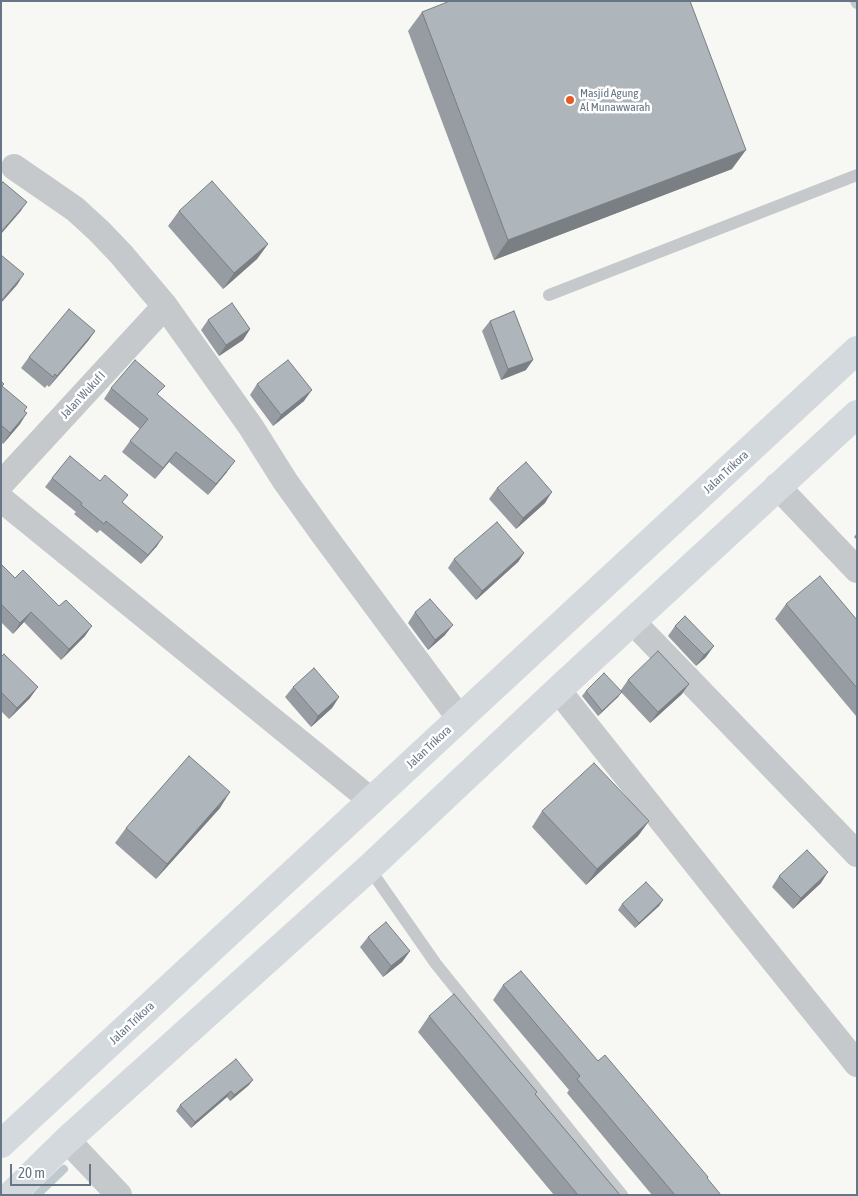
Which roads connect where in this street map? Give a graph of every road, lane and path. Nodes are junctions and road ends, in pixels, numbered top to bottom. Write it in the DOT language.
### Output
graph roads {
  1 [pos="14,167"];
  2 [pos="857,175"];
  3 [pos="549,295"];
  4 [pos="165,306"];
  5 [pos="857,350"];
  6 [pos="857,414"];
  7 [pos="1,484"];
  8 [pos="777,486"];
  9 [pos="1,499"];
  10 [pos="857,570"];
  11 [pos="632,621"];
  12 [pos="558,690"];
  13 [pos="460,719"];
  14 [pos="372,801"];
  15 [pos="857,854"];
  16 [pos="370,868"];
  17 [pos="125,1030"];
  18 [pos="155,1061"];
  19 [pos="857,1064"];
  20 [pos="67,1140"];
  21 [pos="1,1144"];
  22 [pos="11,1195"];
  23 [pos="119,1195"];
  24 [pos="622,1195"];
  1 -- 4 [label="street"];
  2 -- 3 [label="lane"];
  4 -- 7 [label="street, Jalan Wukuf I"];
  4 -- 13 [label="street"];
  5 -- 13 [label="main road, Jalan Trikora"];
  6 -- 8 [label="main road"];
  8 -- 10 [label="street"];
  8 -- 11 [label="main road"];
  9 -- 14 [label="street"];
  11 -- 12 [label="main road"];
  11 -- 15 [label="street"];
  12 -- 16 [label="main road"];
  12 -- 19 [label="street"];
  13 -- 14 [label="main road, Jalan Trikora"];
  14 -- 17 [label="main road, Jalan Trikora"];
  16 -- 18 [label="main road"];
  16 -- 24 [label="lane"];
  17 -- 18 [label="main road"];
  17 -- 21 [label="main road, Jalan Trikora"];
  18 -- 20 [label="main road"];
  20 -- 22 [label="main road"];
  20 -- 23 [label="street"];
}
